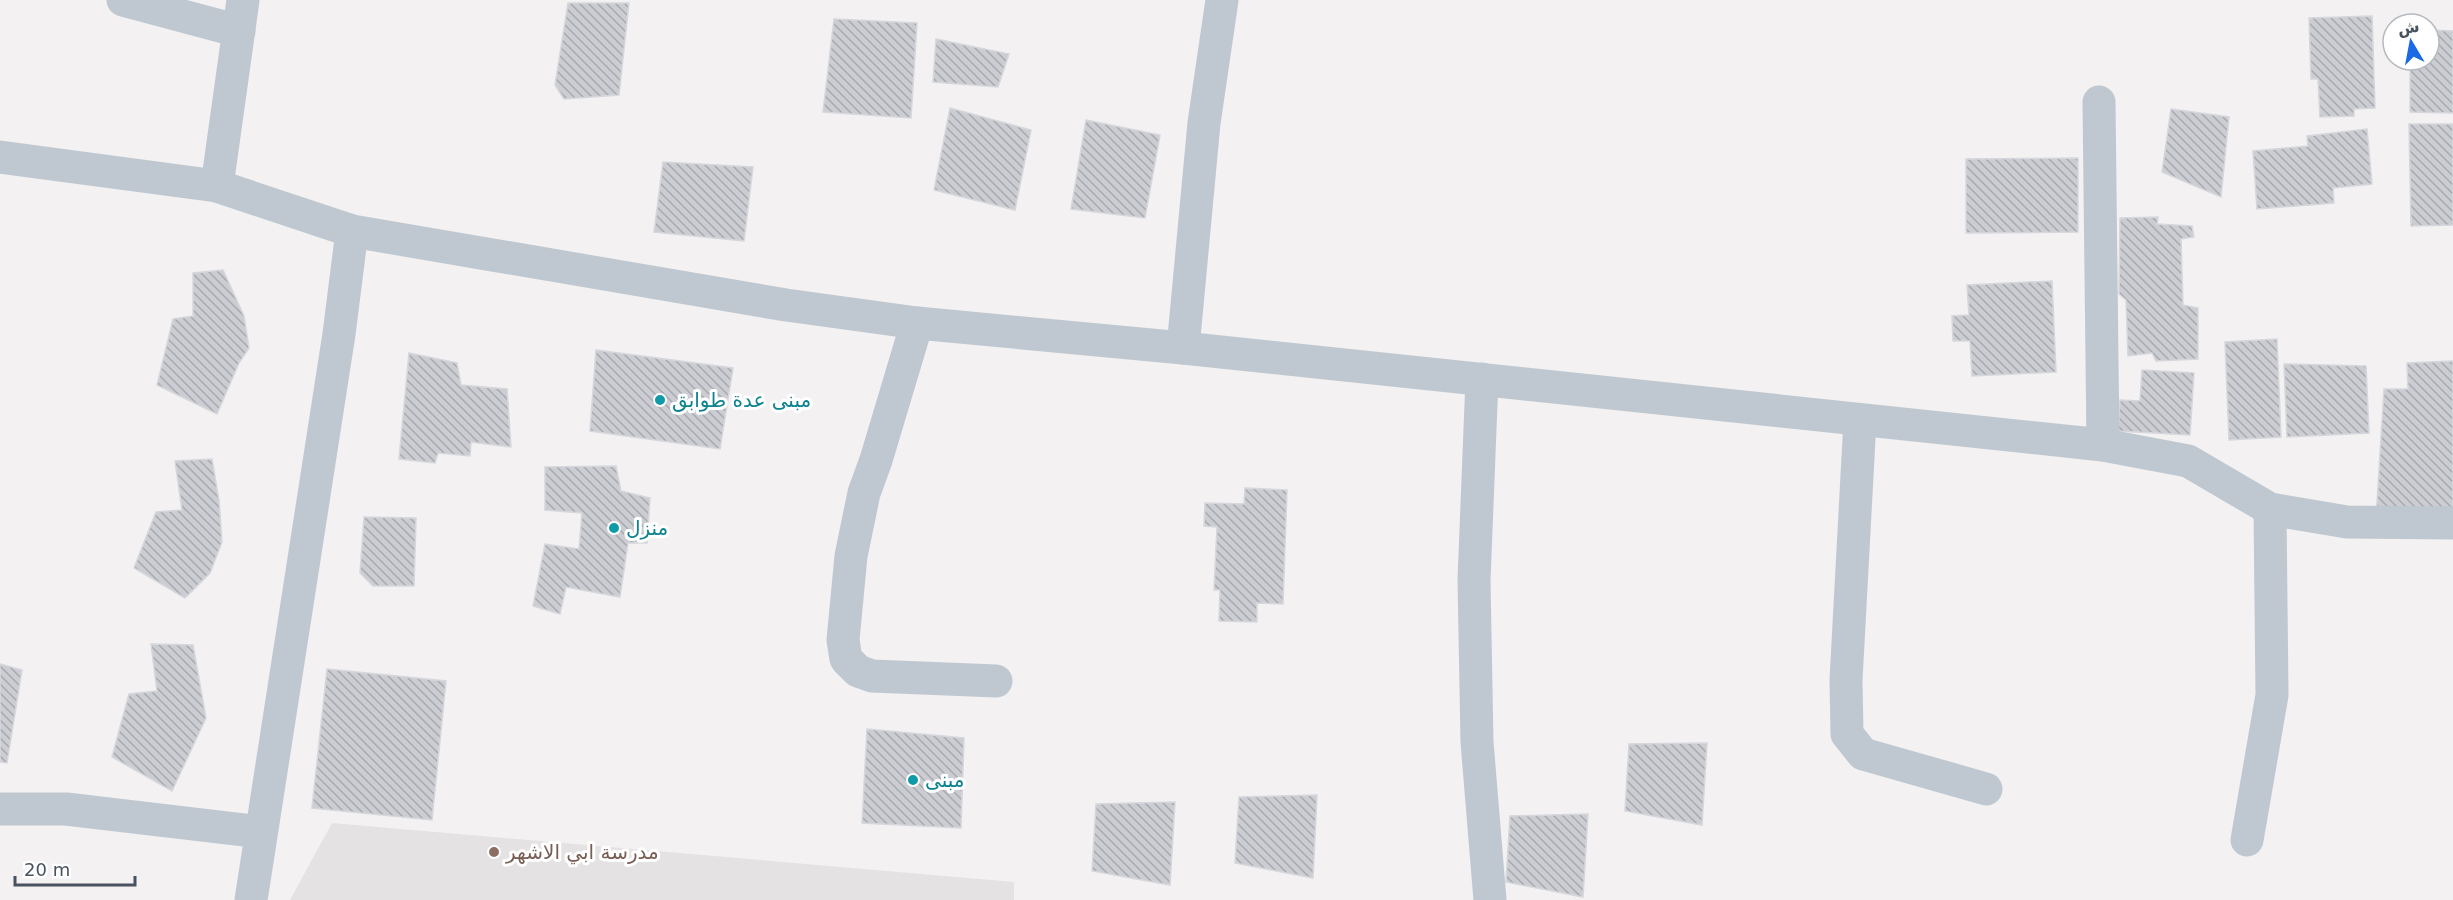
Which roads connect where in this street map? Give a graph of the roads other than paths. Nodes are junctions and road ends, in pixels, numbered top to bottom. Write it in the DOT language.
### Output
graph roads {
  1 [pos="123,0"];
  2 [pos="1222,0"];
  3 [pos="241,16"];
  4 [pos="2099,102"];
  5 [pos="0,157"];
  6 [pos="217,186"];
  7 [pos="352,231"];
  8 [pos="917,322"];
  9 [pos="1183,348"];
  10 [pos="1482,379"];
  11 [pos="1860,420"];
  12 [pos="2103,445"];
  13 [pos="2270,509"];
  14 [pos="2453,523"];
  15 [pos="996,681"];
  16 [pos="1986,789"];
  17 [pos="0,809"];
  18 [pos="261,832"];
  19 [pos="2247,840"];
  20 [pos="250,900"];
  21 [pos="1490,900"];
  1 -- 3 [label="street"];
  2 -- 9 [label="street"];
  3 -- 6 [label="street"];
  4 -- 12 [label="street"];
  5 -- 6 [label="street"];
  6 -- 7 [label="street"];
  7 -- 8 [label="street"];
  7 -- 18 [label="street"];
  8 -- 9 [label="street"];
  8 -- 15 [label="street"];
  9 -- 10 [label="street"];
  10 -- 11 [label="street"];
  10 -- 21 [label="street"];
  11 -- 12 [label="street"];
  11 -- 16 [label="street"];
  12 -- 13 [label="street"];
  13 -- 14 [label="street"];
  13 -- 19 [label="street"];
  17 -- 18 [label="street"];
  18 -- 20 [label="street"];
}
